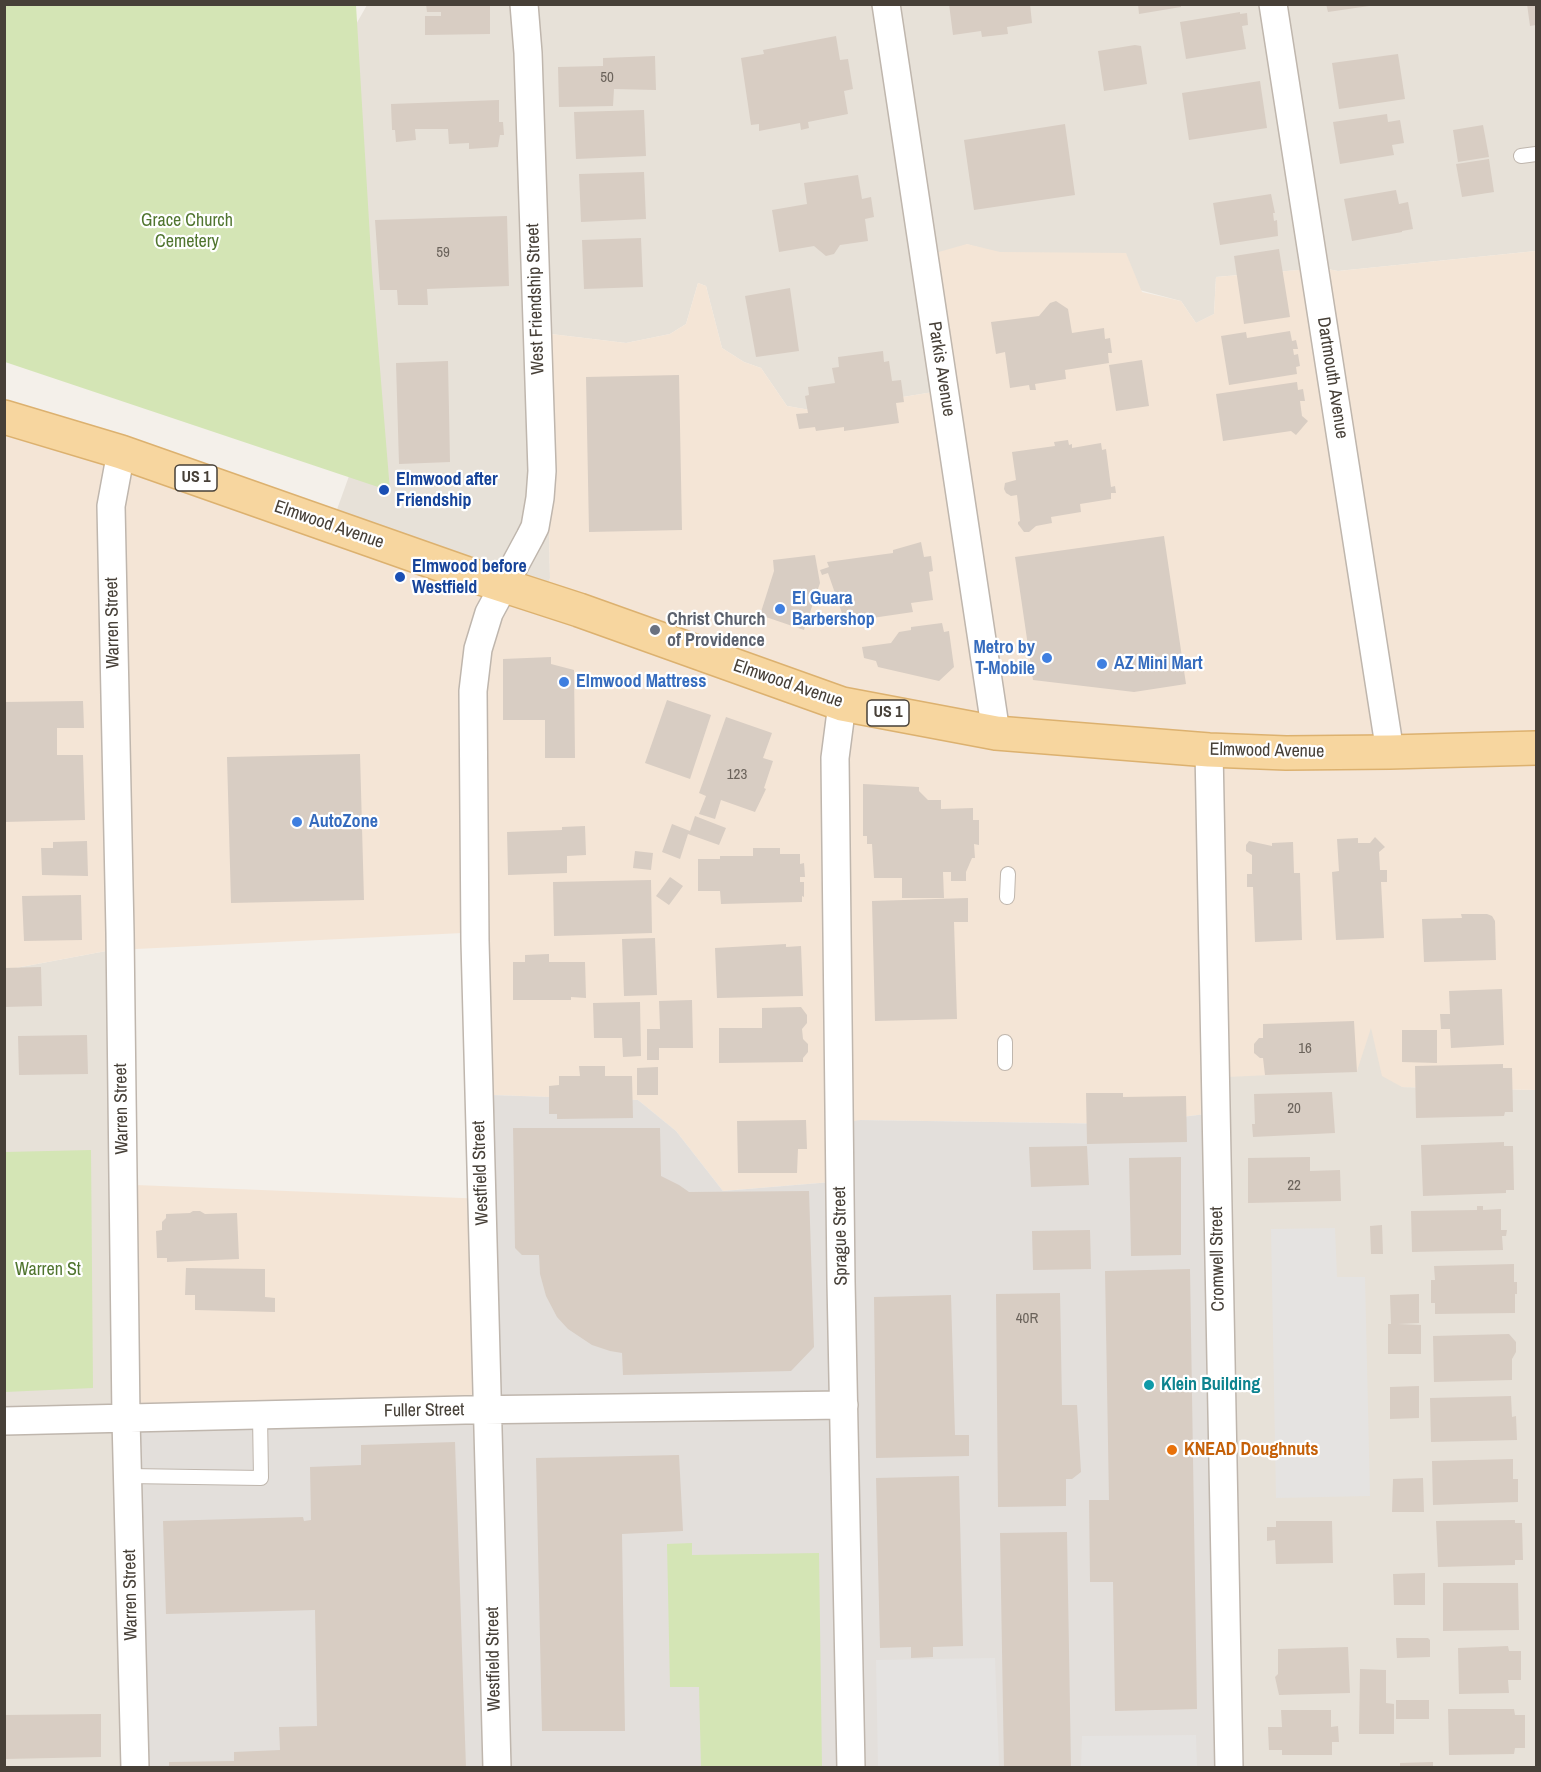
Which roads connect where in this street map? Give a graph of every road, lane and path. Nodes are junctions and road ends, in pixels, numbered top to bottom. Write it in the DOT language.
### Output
graph roads {
  1 [pos="524,4"];
  2 [pos="886,4"];
  3 [pos="1273,4"];
  4 [pos="1536,154"];
  5 [pos="1521,156"];
  6 [pos="4,417"];
  7 [pos="121,452"];
  8 [pos="504,585"];
  9 [pos="842,704"];
  10 [pos="996,733"];
  11 [pos="1536,748"];
  12 [pos="1209,750"];
  13 [pos="1390,752"];
  14 [pos="1008,874"];
  15 [pos="1007,897"];
  16 [pos="1005,1042"];
  17 [pos="1005,1063"];
  18 [pos="844,1405"];
  19 [pos="488,1410"];
  20 [pos="260,1416"];
  21 [pos="126,1419"];
  22 [pos="4,1421"];
  23 [pos="128,1476"];
  24 [pos="135,1767"];
  25 [pos="497,1767"];
  26 [pos="852,1767"];
  27 [pos="1229,1767"];
  1 -- 8 [label="street, West Friendship Street"];
  2 -- 10 [label="street, Parkis Avenue"];
  3 -- 13 [label="street, Dartmouth Avenue"];
  4 -- 5 [label="lane"];
  6 -- 7 [label="main road, Elmwood Avenue / US 1"];
  7 -- 8 [label="main road, Elmwood Avenue / US 1"];
  7 -- 21 [label="street, Warren Street"];
  8 -- 9 [label="main road, Elmwood Avenue / US 1"];
  8 -- 19 [label="street, Westfield Street"];
  9 -- 10 [label="main road, Elmwood Avenue / US 1"];
  9 -- 18 [label="street, Sprague Street"];
  10 -- 12 [label="main road, Elmwood Avenue / US 1"];
  11 -- 13 [label="main road, Elmwood Avenue / US 1"];
  12 -- 13 [label="main road, Elmwood Avenue / US 1"];
  12 -- 27 [label="street, Cromwell Street"];
  14 -- 15 [label="lane"];
  16 -- 17 [label="lane"];
  18 -- 19 [label="street, Fuller Street"];
  18 -- 26 [label="street, Sprague Street"];
  19 -- 20 [label="street, Fuller Street"];
  19 -- 25 [label="street, Westfield Street"];
  20 -- 21 [label="street, Fuller Street"];
  20 -- 23 [label="lane"];
  21 -- 22 [label="street, Fuller Street"];
  21 -- 23 [label="street, Warren Street"];
  23 -- 24 [label="street, Warren Street"];
}
